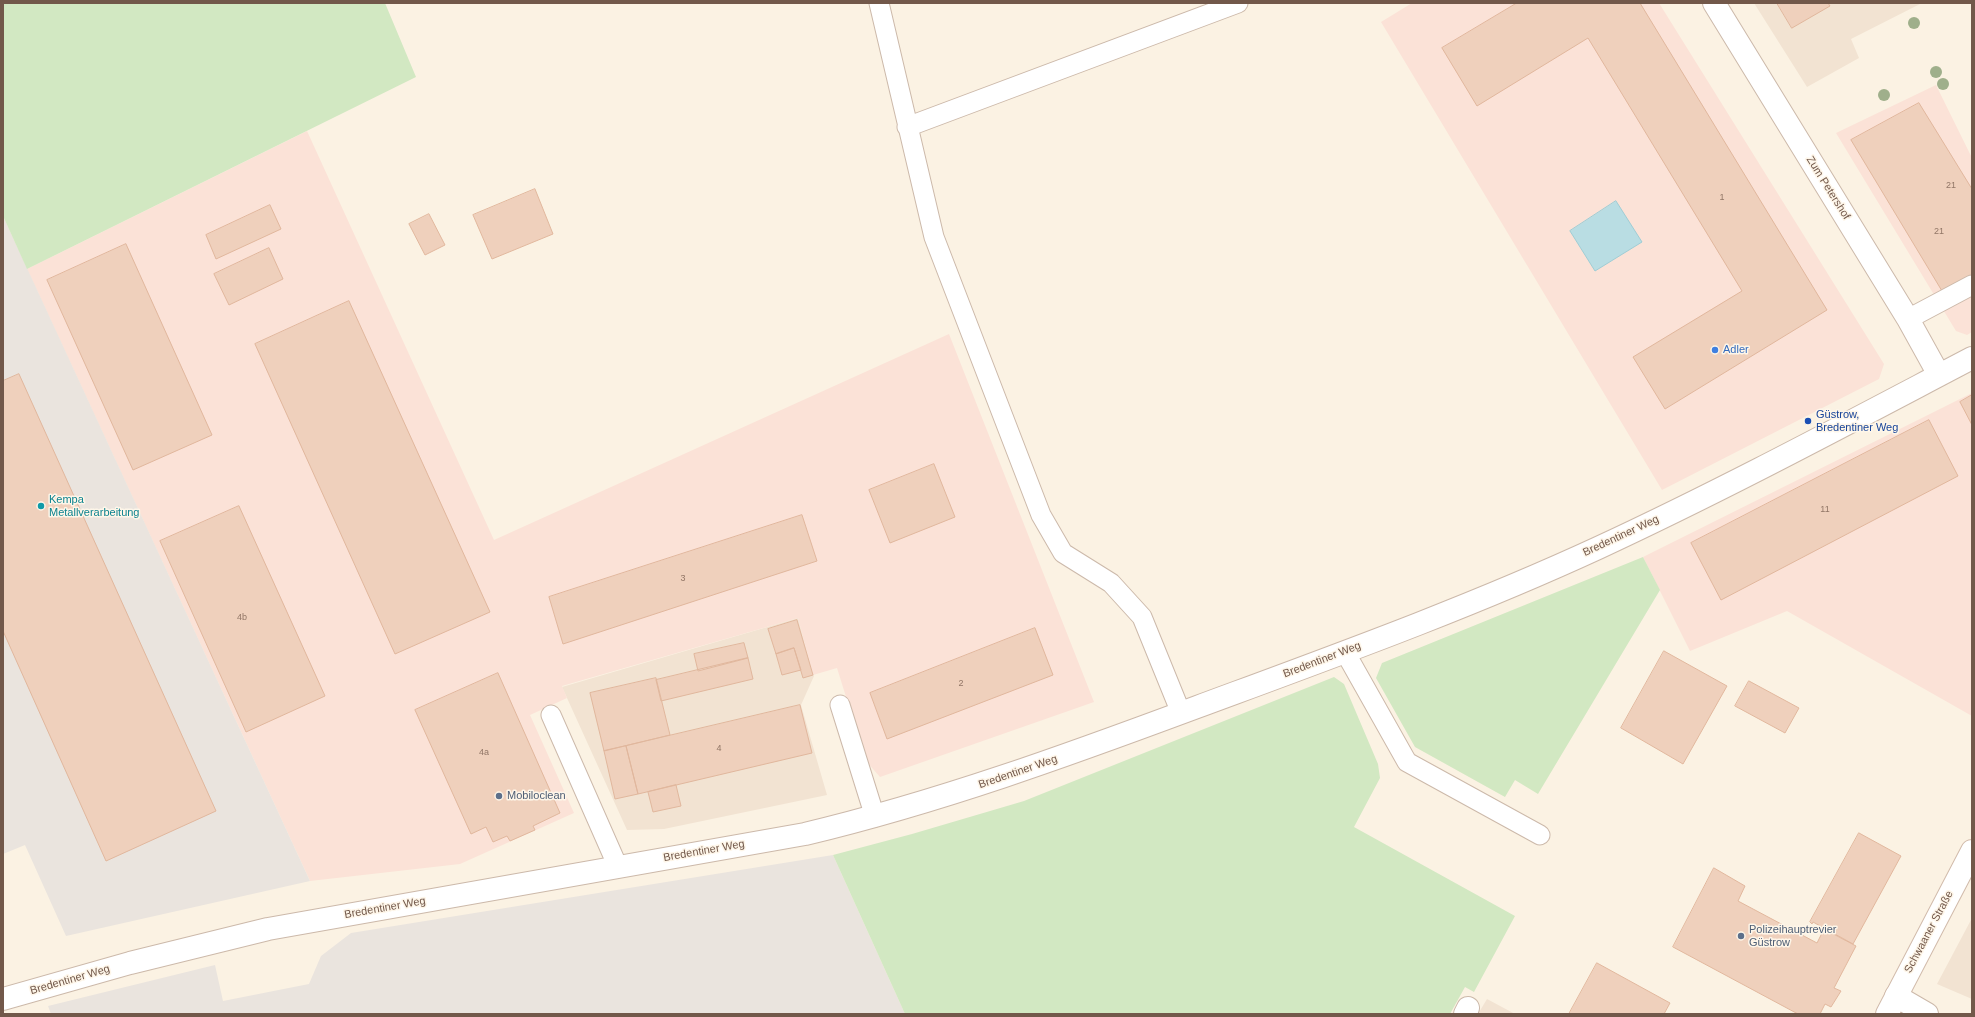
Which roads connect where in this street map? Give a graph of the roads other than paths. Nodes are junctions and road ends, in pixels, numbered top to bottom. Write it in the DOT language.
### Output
graph roads {
  1 [pos="879,3"];
  2 [pos="1238,3"];
  3 [pos="1714,3"];
  4 [pos="907,127"];
  5 [pos="1972,285"];
  6 [pos="1908,319"];
  7 [pos="1972,358"];
  8 [pos="1939,375"];
  9 [pos="1345,652"];
  10 [pos="840,705"];
  11 [pos="1181,713"];
  12 [pos="551,715"];
  13 [pos="875,817"];
  14 [pos="1540,835"];
  15 [pos="1972,851"];
  16 [pos="618,867"];
  17 [pos="3,999"];
  18 [pos="1891,1005"];
  19 [pos="1927,1014"];
  1 -- 4 [label="lane"];
  2 -- 4 [label="lane"];
  3 -- 6 [label="street, Zum Petershof"];
  4 -- 11 [label="lane"];
  5 -- 6 [label="lane"];
  6 -- 8 [label="street, Zum Petershof"];
  7 -- 8 [label="street, Bredentiner Weg"];
  8 -- 9 [label="street, Bredentiner Weg"];
  9 -- 11 [label="street, Bredentiner Weg"];
  9 -- 14 [label="lane"];
  10 -- 13 [label="lane"];
  11 -- 13 [label="street, Bredentiner Weg"];
  12 -- 16 [label="lane"];
  13 -- 16 [label="street, Bredentiner Weg"];
  15 -- 18 [label="street, Schwaaner Straße"];
  16 -- 17 [label="street, Bredentiner Weg"];
  18 -- 19 [label="street"];
}
